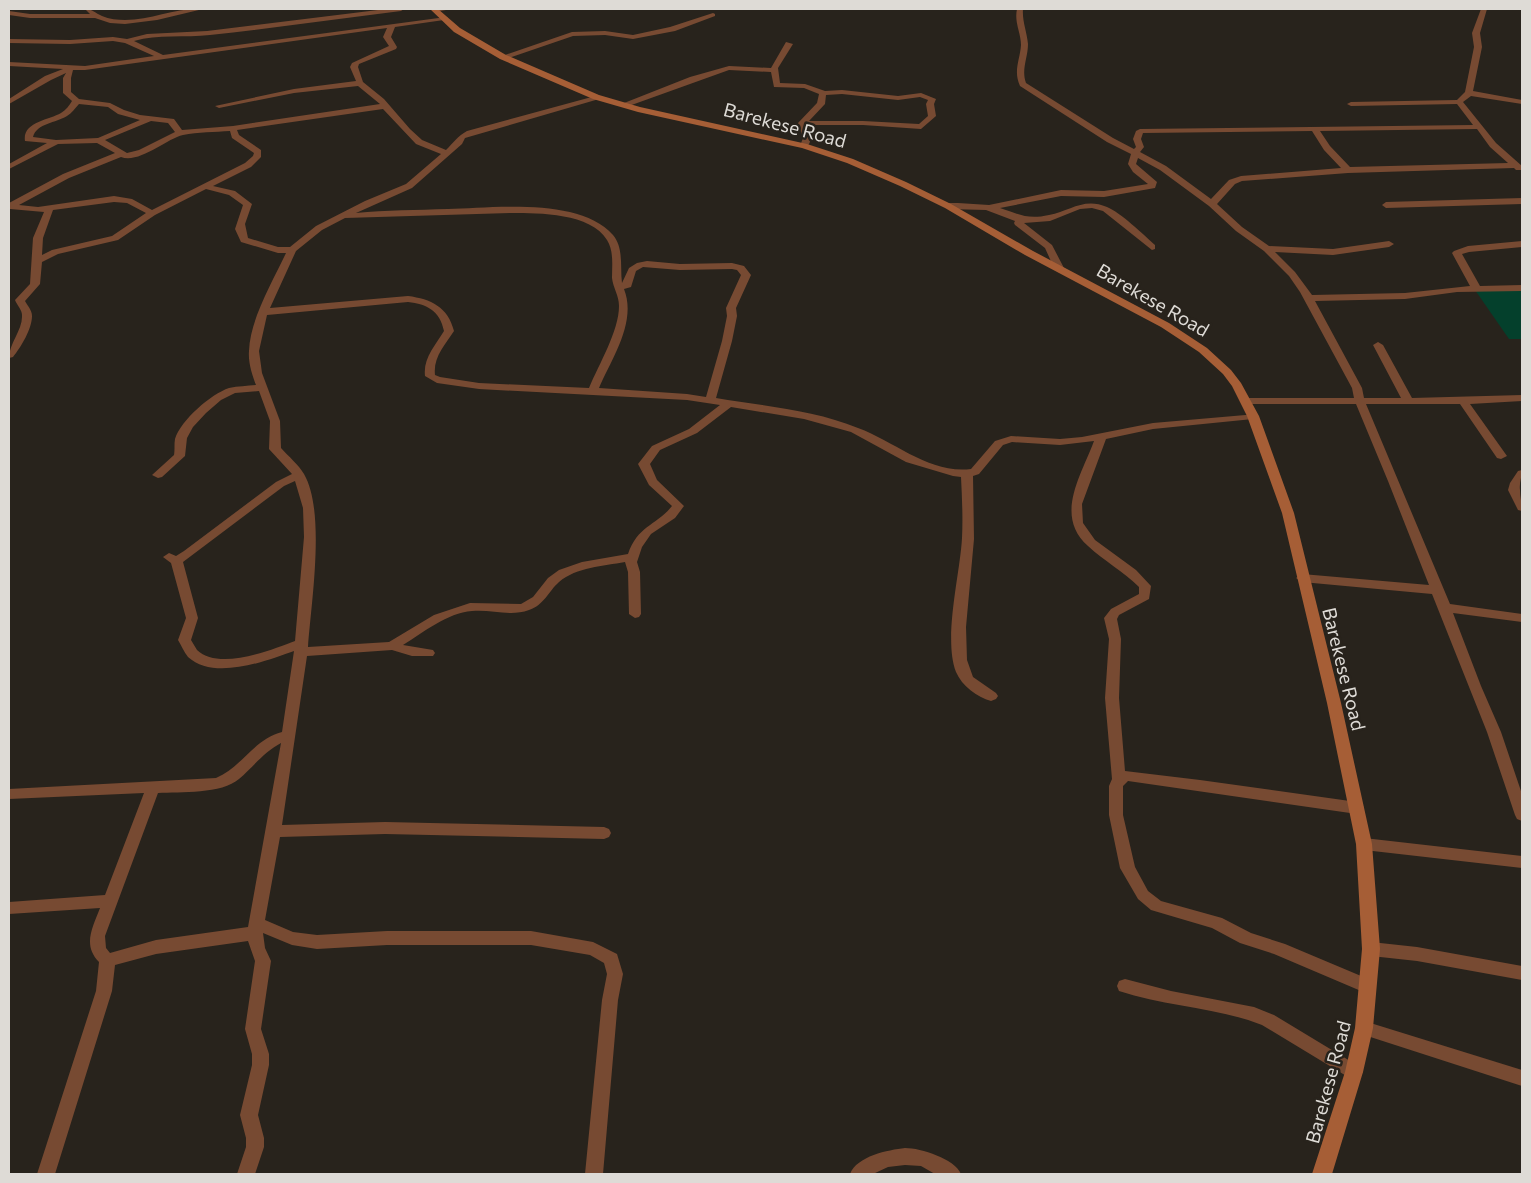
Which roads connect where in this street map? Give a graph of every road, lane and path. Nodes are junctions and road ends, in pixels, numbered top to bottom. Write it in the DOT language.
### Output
graph roads {
  1 [pos="88,9"];
  2 [pos="200,9"];
  3 [pos="324,9"];
  4 [pos="401,9"];
  5 [pos="1020,9"];
  6 [pos="1484,9"];
  7 [pos="441,12"];
  8 [pos="9,13"];
  9 [pos="713,15"];
  10 [pos="96,16"];
  11 [pos="330,17"];
  12 [pos="318,19"];
  13 [pos="392,25"];
  14 [pos="329,34"];
  15 [pos="9,41"];
  16 [pos="127,41"];
  17 [pos="789,44"];
  18 [pos="160,56"];
  19 [pos="503,57"];
  20 [pos="9,64"];
  21 [pos="71,69"];
  22 [pos="774,70"];
  23 [pos="360,83"];
  24 [pos="824,93"];
  25 [pos="1469,93"];
  26 [pos="596,97"];
  27 [pos="77,101"];
  28 [pos="9,102"];
  29 [pos="1459,102"];
  30 [pos="1522,102"];
  31 [pos="1352,104"];
  32 [pos="623,105"];
  33 [pos="219,106"];
  34 [pos="385,106"];
  35 [pos="148,119"];
  36 [pos="802,123"];
  37 [pos="1480,127"];
  38 [pos="233,128"];
  39 [pos="1317,129"];
  40 [pos="180,133"];
  41 [pos="99,140"];
  42 [pos="56,142"];
  43 [pos="804,146"];
  44 [pos="447,153"];
  45 [pos="1135,153"];
  46 [pos="120,154"];
  47 [pos="9,167"];
  48 [pos="1520,168"];
  49 [pos="1348,170"];
  50 [pos="207,187"];
  51 [pos="1522,200"];
  52 [pos="1212,204"];
  53 [pos="1386,205"];
  54 [pos="10,206"];
  55 [pos="948,206"];
  56 [pos="989,208"];
  57 [pos="49,209"];
  58 [pos="152,213"];
  59 [pos="341,217"];
  60 [pos="1021,220"];
  61 [pos="1389,244"];
  62 [pos="1522,244"];
  63 [pos="1152,247"];
  64 [pos="1267,249"];
  65 [pos="292,250"];
  66 [pos="37,261"];
  67 [pos="1058,268"];
  68 [pos="617,287"];
  69 [pos="1476,288"];
  70 [pos="1522,288"];
  71 [pos="1309,298"];
  72 [pos="263,312"];
  73 [pos="1378,345"];
  74 [pos="9,355"];
  75 [pos="262,388"];
  76 [pos="592,392"];
  77 [pos="1522,398"];
  78 [pos="710,401"];
  79 [pos="1246,401"];
  80 [pos="1463,401"];
  81 [pos="1360,402"];
  82 [pos="1408,402"];
  83 [pos="727,404"];
  84 [pos="1254,416"];
  85 [pos="1101,436"];
  86 [pos="1501,456"];
  87 [pos="967,474"];
  88 [pos="1522,474"];
  89 [pos="158,475"];
  90 [pos="299,475"];
  91 [pos="1522,507"];
  92 [pos="633,557"];
  93 [pos="1302,578"];
  94 [pos="1436,590"];
  95 [pos="1445,608"];
  96 [pos="635,614"];
  97 [pos="1522,618"];
  98 [pos="392,646"];
  99 [pos="301,648"];
  100 [pos="428,653"];
  101 [pos="991,696"];
  102 [pos="288,736"];
  103 [pos="1119,780"];
  104 [pos="154,788"];
  105 [pos="9,794"];
  106 [pos="1357,808"];
  107 [pos="1522,815"];
  108 [pos="274,831"];
  109 [pos="604,833"];
  110 [pos="1364,844"];
  111 [pos="1522,862"];
  112 [pos="109,901"];
  113 [pos="9,908"];
  114 [pos="256,928"];
  115 [pos="1371,949"];
  116 [pos="107,960"];
  117 [pos="1522,973"];
  118 [pos="1125,986"];
  119 [pos="1367,986"];
  120 [pos="1364,1028"];
  121 [pos="1354,1072"];
  122 [pos="1522,1078"];
  123 [pos="46,1174"];
  124 [pos="246,1174"];
  125 [pos="594,1174"];
  126 [pos="859,1174"];
  127 [pos="952,1174"];
  128 [pos="1322,1174"];
  1 -- 10 [label="street"];
  2 -- 10 [label="street"];
  3 -- 11 [label="street"];
  4 -- 11 [label="street"];
  5 -- 45 [label="street"];
  6 -- 25 [label="street"];
  7 -- 13 [label="street"];
  7 -- 19 [label="main road, Barekese Road"];
  8 -- 10 [label="street"];
  9 -- 19 [label="street"];
  11 -- 12 [label="street"];
  12 -- 14 [label="street"];
  12 -- 16 [label="street"];
  13 -- 14 [label="street"];
  13 -- 23 [label="street"];
  14 -- 18 [label="street"];
  15 -- 16 [label="street"];
  16 -- 18 [label="street"];
  17 -- 22 [label="street"];
  18 -- 21 [label="street"];
  19 -- 26 [label="main road, Barekese Road"];
  20 -- 21 [label="street"];
  21 -- 27 [label="street"];
  21 -- 28 [label="street"];
  22 -- 24 [label="street"];
  22 -- 32 [label="street"];
  23 -- 33 [label="street"];
  23 -- 34 [label="street"];
  24 -- 36 [label="street"];
  24 -- 36 [label="street"];
  25 -- 29 [label="street"];
  25 -- 30 [label="street"];
  26 -- 32 [label="main road, Barekese Road"];
  26 -- 44 [label="street"];
  27 -- 35 [label="street"];
  27 -- 42 [label="street"];
  29 -- 31 [label="street"];
  29 -- 37 [label="street"];
  32 -- 43 [label="main road, Barekese Road"];
  34 -- 38 [label="street"];
  34 -- 44 [label="street"];
  35 -- 40 [label="street"];
  35 -- 41 [label="street"];
  36 -- 43 [label="street"];
  37 -- 39 [label="street"];
  37 -- 48 [label="street"];
  38 -- 40 [label="street"];
  38 -- 50 [label="street"];
  39 -- 45 [label="street"];
  39 -- 49 [label="street"];
  40 -- 46 [label="street"];
  41 -- 42 [label="street"];
  41 -- 46 [label="street"];
  42 -- 47 [label="street"];
  43 -- 55 [label="main road, Barekese Road"];
  44 -- 59 [label="street"];
  45 -- 52 [label="street"];
  45 -- 56 [label="street"];
  46 -- 54 [label="street"];
  48 -- 49 [label="street"];
  49 -- 52 [label="street"];
  50 -- 58 [label="street"];
  50 -- 65 [label="street"];
  51 -- 53 [label="street"];
  52 -- 64 [label="street"];
  54 -- 57 [label="street"];
  55 -- 56 [label="street"];
  55 -- 67 [label="main road, Barekese Road"];
  56 -- 60 [label="street"];
  57 -- 58 [label="street"];
  57 -- 66 [label="street"];
  58 -- 66 [label="street"];
  59 -- 65 [label="street"];
  59 -- 68 [label="street"];
  60 -- 63 [label="street"];
  60 -- 67 [label="street"];
  61 -- 64 [label="street"];
  62 -- 69 [label="street"];
  64 -- 71 [label="street"];
  65 -- 72 [label="street"];
  66 -- 74 [label="street"];
  67 -- 79 [label="main road, Barekese Road"];
  68 -- 76 [label="street"];
  68 -- 78 [label="street"];
  69 -- 70 [label="street"];
  69 -- 71 [label="street"];
  71 -- 81 [label="street"];
  72 -- 75 [label="street"];
  72 -- 76 [label="street"];
  73 -- 82 [label="street"];
  75 -- 89 [label="street"];
  75 -- 90 [label="street"];
  76 -- 78 [label="street"];
  77 -- 80 [label="street"];
  78 -- 83 [label="street"];
  79 -- 81 [label="street"];
  79 -- 84 [label="main road, Barekese Road"];
  80 -- 82 [label="street"];
  80 -- 86 [label="street"];
  81 -- 82 [label="street"];
  81 -- 94 [label="street"];
  83 -- 87 [label="street"];
  83 -- 92 [label="street"];
  84 -- 85 [label="street"];
  84 -- 93 [label="main road, Barekese Road"];
  85 -- 87 [label="street"];
  85 -- 103 [label="street"];
  87 -- 101 [label="street"];
  88 -- 91 [label="street"];
  90 -- 99 [label="street"];
  90 -- 99 [label="street"];
  92 -- 96 [label="street"];
  92 -- 98 [label="street"];
  93 -- 94 [label="street"];
  93 -- 106 [label="main road, Barekese Road"];
  94 -- 95 [label="street"];
  95 -- 97 [label="street"];
  95 -- 107 [label="street"];
  98 -- 99 [label="street"];
  98 -- 100 [label="street"];
  99 -- 102 [label="street"];
  102 -- 104 [label="street"];
  102 -- 108 [label="street"];
  103 -- 106 [label="street"];
  103 -- 119 [label="street"];
  104 -- 105 [label="street"];
  104 -- 112 [label="street"];
  106 -- 110 [label="main road, Barekese Road"];
  108 -- 109 [label="street"];
  108 -- 114 [label="street"];
  110 -- 111 [label="street"];
  110 -- 115 [label="main road, Barekese Road"];
  112 -- 113 [label="street"];
  112 -- 116 [label="street"];
  114 -- 116 [label="street"];
  114 -- 124 [label="street"];
  114 -- 125 [label="street"];
  115 -- 117 [label="street"];
  115 -- 119 [label="main road, Barekese Road"];
  116 -- 123 [label="street"];
  118 -- 121 [label="street"];
  119 -- 120 [label="main road, Barekese Road"];
  120 -- 121 [label="main road, Barekese Road"];
  120 -- 122 [label="street"];
  121 -- 128 [label="main road, Barekese Road"];
  126 -- 127 [label="street"];
}
